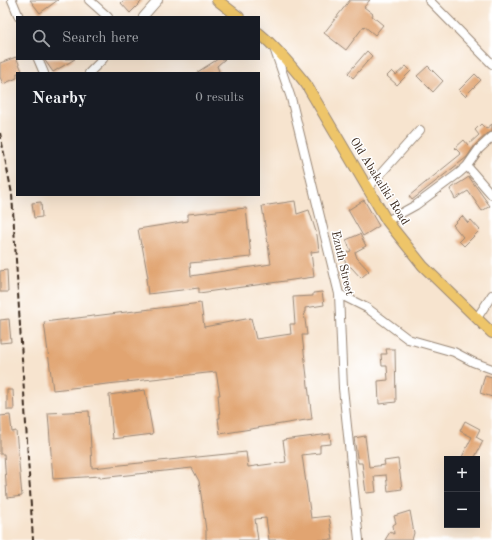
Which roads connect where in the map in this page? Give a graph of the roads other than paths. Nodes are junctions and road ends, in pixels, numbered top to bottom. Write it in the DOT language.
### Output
graph roads {
  1 [pos="12,0"];
  2 [pos="89,0"];
  3 [pos="158,0"];
  4 [pos="217,0"];
  5 [pos="429,0"];
  6 [pos="19,16"];
  7 [pos="107,16"];
  8 [pos="144,16"];
  9 [pos="238,16"];
  10 [pos="260,34"];
  11 [pos="273,45"];
  12 [pos="38,60"];
  13 [pos="101,60"];
  14 [pos="492,64"];
  15 [pos="44,72"];
  16 [pos="90,72"];
  17 [pos="420,130"];
  18 [pos="492,137"];
  19 [pos="467,166"];
  20 [pos="367,189"];
  21 [pos="492,195"];
  22 [pos="387,221"];
  23 [pos="339,294"];
  24 [pos="492,295"];
  25 [pos="476,318"];
  26 [pos="492,333"];
  27 [pos="492,369"];
  28 [pos="359,540"];
  1 -- 6 [label="street"];
  2 -- 7 [label="street"];
  3 -- 8 [label="street"];
  4 -- 9 [label="main road"];
  5 -- 14 [label="street"];
  10 -- 11 [label="main road, Old Abakaliki Road"];
  11 -- 20 [label="main road, Old Abakaliki Road"];
  11 -- 23 [label="street, Ezuth Street"];
  12 -- 15 [label="street"];
  13 -- 16 [label="street"];
  17 -- 20 [label="street"];
  18 -- 19 [label="street"];
  19 -- 21 [label="street"];
  19 -- 22 [label="street"];
  20 -- 22 [label="main road, Old Abakaliki Road"];
  22 -- 25 [label="main road, Old Abakaliki Road"];
  23 -- 27 [label="street"];
  23 -- 28 [label="street, Ezuth Street"];
  24 -- 25 [label="street"];
  25 -- 26 [label="main road, Old Abakaliki Road"];
}
